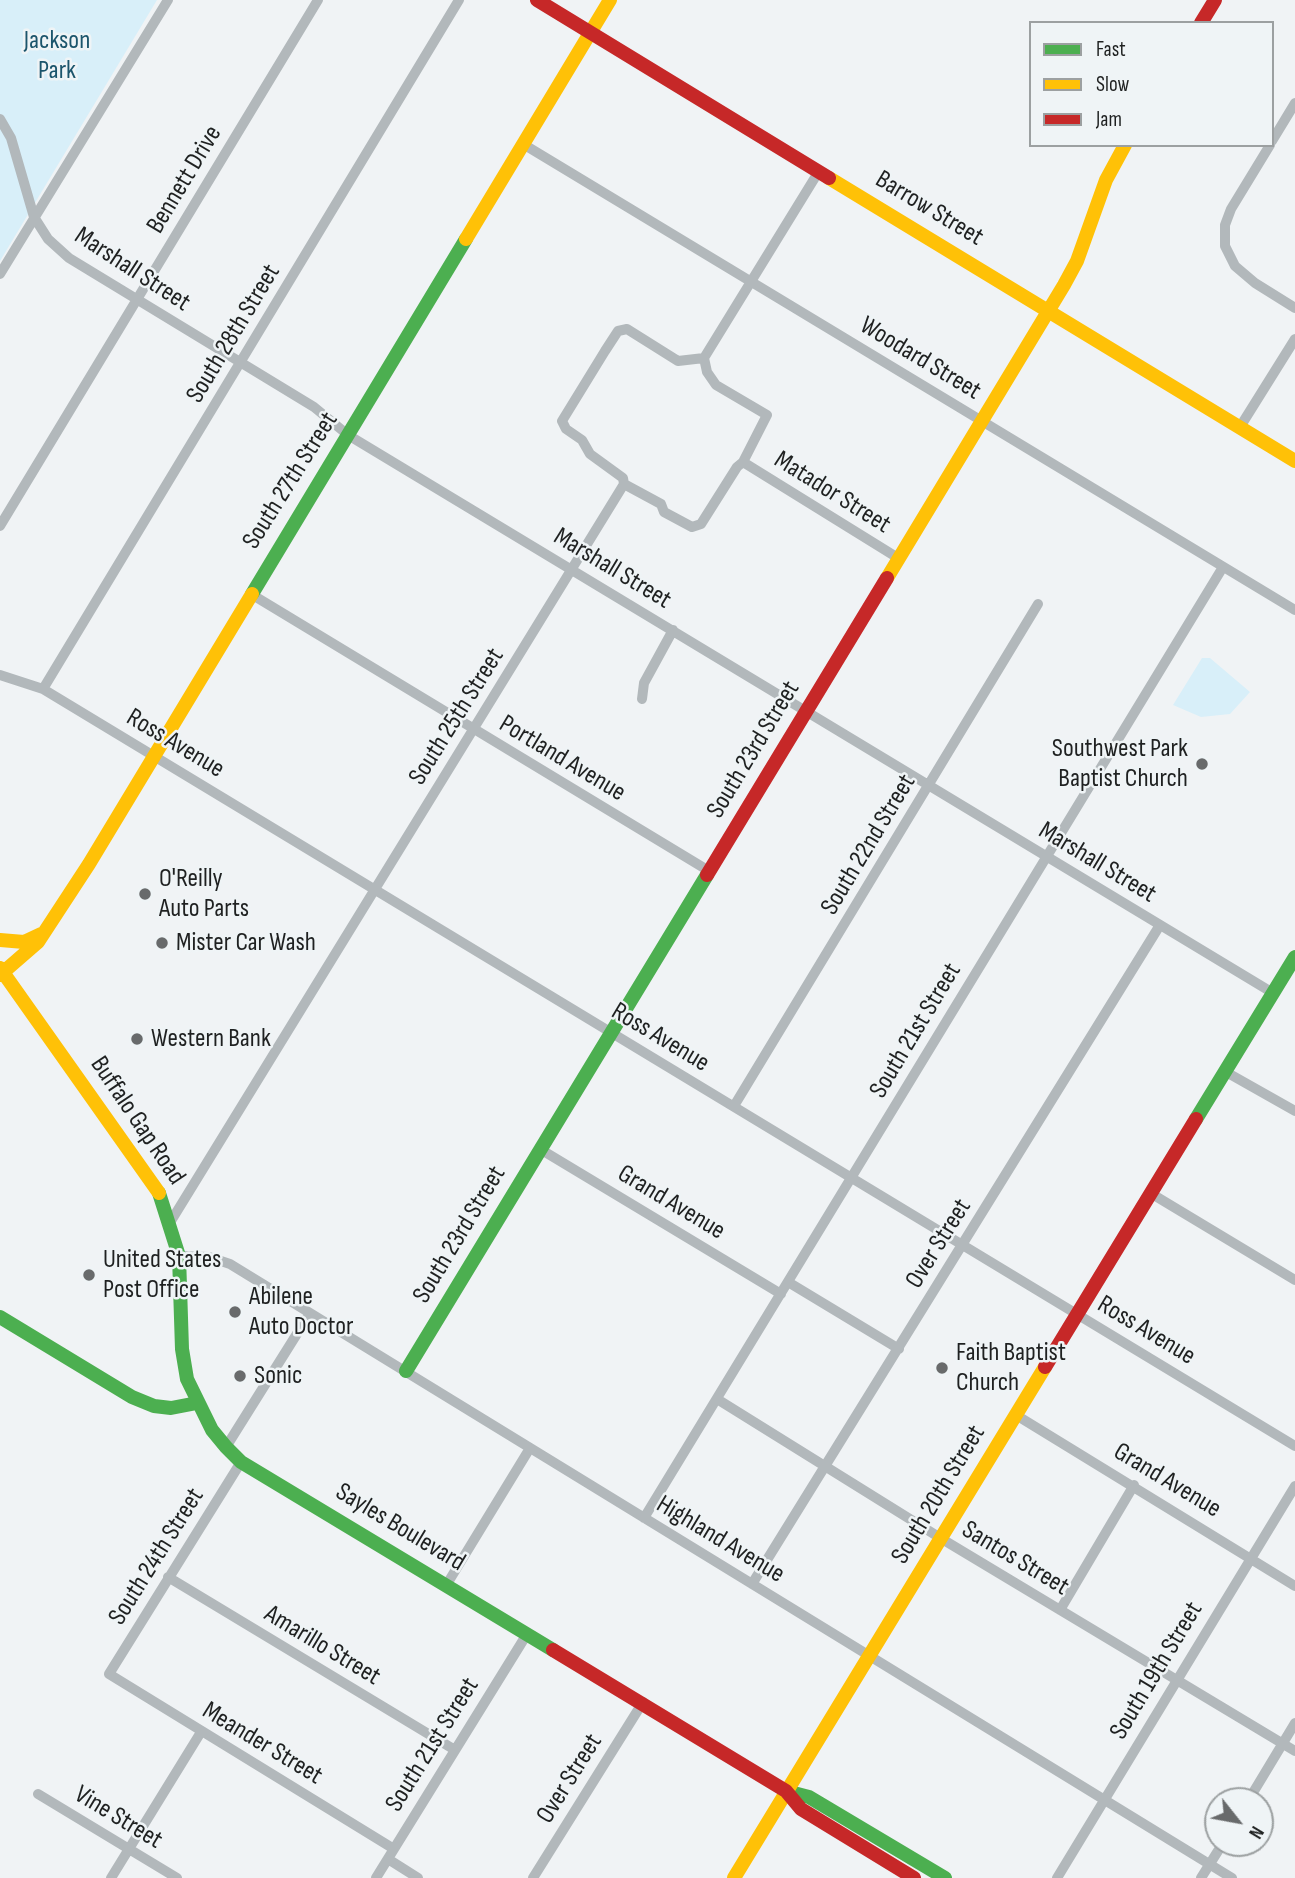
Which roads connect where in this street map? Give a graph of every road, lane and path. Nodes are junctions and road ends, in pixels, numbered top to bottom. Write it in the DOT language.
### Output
graph roads {
  1 [pos="168,0"];
  2 [pos="318,0"];
  3 [pos="459,0"];
  4 [pos="537,0"];
  5 [pos="610,0"];
  6 [pos="1215,0"];
  7 [pos="1202,21"];
  8 [pos="590,34"];
  9 [pos="1295,103"];
  10 [pos="0,119"];
  11 [pos="1274,138"];
  12 [pos="523,144"];
  13 [pos="1124,147"];
  14 [pos="1268,147"];
  15 [pos="819,171"];
  16 [pos="34,217"];
  17 [pos="0,274"];
  18 [pos="751,282"];
  19 [pos="137,300"];
  20 [pos="1295,308"];
  21 [pos="1049,310"];
  22 [pos="1295,339"];
  23 [pos="704,358"];
  24 [pos="240,363"];
  25 [pos="982,421"];
  26 [pos="1240,427"];
  27 [pos="348,435"];
  28 [pos="1295,461"];
  29 [pos="743,462"];
  30 [pos="624,484"];
  31 [pos="0,526"];
  32 [pos="898,558"];
  33 [pos="1223,567"];
  34 [pos="573,571"];
  35 [pos="251,594"];
  36 [pos="1038,604"];
  37 [pos="1295,610"];
  38 [pos="673,630"];
  39 [pos="0,675"];
  40 [pos="43,688"];
  41 [pos="642,699"];
  42 [pos="805,712"];
  43 [pos="473,730"];
  44 [pos="153,756"];
  45 [pos="929,786"];
  46 [pos="1046,857"];
  47 [pos="709,871"];
  48 [pos="375,891"];
  49 [pos="1160,925"];
  50 [pos="45,931"];
  51 [pos="0,940"];
  52 [pos="1295,957"];
  53 [pos="1,972"];
  54 [pos="1273,993"];
  55 [pos="610,1034"];
  56 [pos="1226,1072"];
  57 [pos="734,1106"];
  58 [pos="1295,1111"];
  59 [pos="540,1149"];
  60 [pos="850,1179"];
  61 [pos="1152,1194"];
  62 [pos="171,1221"];
  63 [pos="963,1245"];
  64 [pos="179,1256"];
  65 [pos="1295,1280"];
  66 [pos="788,1282"];
  67 [pos="780,1294"];
  68 [pos="310,1313"];
  69 [pos="1079,1315"];
  70 [pos="0,1317"];
  71 [pos="900,1349"];
  72 [pos="405,1371"];
  73 [pos="717,1399"];
  74 [pos="197,1403"];
  75 [pos="1016,1415"];
  76 [pos="1295,1446"];
  77 [pos="226,1447"];
  78 [pos="530,1448"];
  79 [pos="241,1462"];
  80 [pos="827,1468"];
  81 [pos="1134,1485"];
  82 [pos="1295,1486"];
  83 [pos="644,1518"];
  84 [pos="942,1539"];
  85 [pos="1252,1557"];
  86 [pos="168,1577"];
  87 [pos="447,1584"];
  88 [pos="752,1584"];
  89 [pos="1295,1586"];
  90 [pos="1060,1611"];
  91 [pos="527,1634"];
  92 [pos="869,1656"];
  93 [pos="109,1674"];
  94 [pos="1176,1679"];
  95 [pos="643,1702"];
  96 [pos="1295,1723"];
  97 [pos="201,1732"];
  98 [pos="1283,1744"];
  99 [pos="455,1750"];
  100 [pos="1295,1751"];
  101 [pos="1257,1787"];
  102 [pos="786,1791"];
  103 [pos="38,1794"];
  104 [pos="1104,1800"];
  105 [pos="129,1848"];
  106 [pos="394,1849"];
  107 [pos="908,1856"];
  108 [pos="1214,1857"];
  109 [pos="388,1859"];
  110 [pos="1210,1864"];
  111 [pos="897,1874"];
  112 [pos="111,1878"];
  113 [pos="177,1878"];
  114 [pos="376,1878"];
  115 [pos="418,1878"];
  116 [pos="533,1878"];
  117 [pos="734,1878"];
  118 [pos="914,1878"];
  119 [pos="944,1878"];
  120 [pos="1057,1878"];
  121 [pos="1201,1878"];
  122 [pos="1232,1878"];
  1 -- 16 [label="street"];
  2 -- 19 [label="street, Bennett Drive"];
  3 -- 24 [label="street, South 28th Street"];
  4 -- 8 [label="main road, Barrow Street"];
  5 -- 8 [label="main road, South 27th Street"];
  6 -- 7 [label="main road"];
  8 -- 12 [label="main road, South 27th Street"];
  8 -- 15 [label="main road, Barrow Street"];
  9 -- 11 [label="street"];
  10 -- 16 [label="street, Marshall Street"];
  12 -- 18 [label="street, Woodard Street"];
  12 -- 27 [label="main road, South 27th Street"];
  13 -- 21 [label="main road, South 23rd Street"];
  14 -- 20 [label="street"];
  15 -- 18 [label="street"];
  15 -- 21 [label="main road, Barrow Street"];
  16 -- 17 [label="street"];
  16 -- 19 [label="street, Marshall Street"];
  18 -- 23 [label="street"];
  18 -- 25 [label="street, Woodard Street"];
  19 -- 24 [label="street, Marshall Street"];
  19 -- 31 [label="street, Bennett Drive"];
  21 -- 25 [label="main road, South 23rd Street"];
  21 -- 26 [label="main road, Barrow Street"];
  22 -- 26 [label="street"];
  23 -- 29 [label="street"];
  23 -- 30 [label="street"];
  24 -- 27 [label="street, Marshall Street"];
  24 -- 40 [label="street, South 28th Street"];
  25 -- 32 [label="main road, South 23rd Street"];
  25 -- 33 [label="street, Woodard Street"];
  26 -- 28 [label="main road, Barrow Street"];
  27 -- 34 [label="street, Marshall Street"];
  27 -- 35 [label="main road, South 27th Street"];
  29 -- 30 [label="street, Matador Street"];
  29 -- 32 [label="street, Matador Street"];
  30 -- 34 [label="street, South 25th Street"];
  32 -- 42 [label="main road, South 23rd Street"];
  33 -- 37 [label="street, Woodard Street"];
  33 -- 46 [label="street, South 21st Street"];
  34 -- 38 [label="street, Marshall Street"];
  34 -- 43 [label="street, South 25th Street"];
  35 -- 43 [label="street, Portland Avenue"];
  35 -- 44 [label="main road, South 27th Street"];
  36 -- 45 [label="street, South 22nd Street"];
  38 -- 41 [label="street"];
  38 -- 42 [label="street, Marshall Street"];
  39 -- 40 [label="street, Ross Avenue"];
  40 -- 44 [label="street, Ross Avenue"];
  42 -- 45 [label="street, Marshall Street"];
  42 -- 47 [label="main road, South 23rd Street"];
  43 -- 47 [label="street, Portland Avenue"];
  43 -- 48 [label="street, South 25th Street"];
  44 -- 48 [label="street, Ross Avenue"];
  44 -- 50 [label="main road, South 27th Street"];
  45 -- 46 [label="street, Marshall Street"];
  45 -- 57 [label="street, South 22nd Street"];
  46 -- 49 [label="street, Marshall Street"];
  46 -- 60 [label="street, South 21st Street"];
  47 -- 55 [label="main road, South 23rd Street"];
  48 -- 55 [label="street, Ross Avenue"];
  48 -- 62 [label="street, South 25th Street"];
  49 -- 54 [label="street, Marshall Street"];
  49 -- 63 [label="street, Over Street"];
  50 -- 51 [label="main road"];
  50 -- 53 [label="main road, South 27th Street"];
  52 -- 54 [label="main road, South 20th Street"];
  53 -- 62 [label="main road, Buffalo Gap Road"];
  54 -- 56 [label="main road, South 20th Street"];
  55 -- 57 [label="street, Ross Avenue"];
  55 -- 59 [label="main road, South 23rd Street"];
  56 -- 58 [label="street"];
  56 -- 61 [label="main road, South 20th Street"];
  57 -- 60 [label="street, Ross Avenue"];
  59 -- 67 [label="street, Grand Avenue"];
  59 -- 72 [label="main road, South 23rd Street"];
  60 -- 63 [label="street, Ross Avenue"];
  60 -- 66 [label="street, South 21st Street"];
  61 -- 65 [label="street"];
  61 -- 69 [label="main road, South 20th Street"];
  62 -- 64 [label="main road, Buffalo Gap Road"];
  63 -- 69 [label="street, Ross Avenue"];
  63 -- 71 [label="street, Over Street"];
  64 -- 68 [label="street, Highland Avenue"];
  64 -- 74 [label="main road, Buffalo Gap Road"];
  66 -- 67 [label="street, South 21st Street"];
  66 -- 71 [label="street"];
  67 -- 73 [label="street, South 21st Street"];
  68 -- 72 [label="street, Highland Avenue"];
  68 -- 77 [label="street"];
  69 -- 75 [label="main road, South 20th Street"];
  69 -- 76 [label="street, Ross Avenue"];
  70 -- 74 [label="main road"];
  71 -- 80 [label="street, Over Street"];
  72 -- 78 [label="street, Highland Avenue"];
  73 -- 80 [label="street, Santos Street"];
  73 -- 83 [label="street, South 21st Street"];
  74 -- 77 [label="main road, Sayles Boulevard"];
  75 -- 81 [label="street, Grand Avenue"];
  75 -- 84 [label="main road, South 20th Street"];
  77 -- 79 [label="main road, Sayles Boulevard"];
  78 -- 83 [label="street, Highland Avenue"];
  78 -- 87 [label="street"];
  79 -- 86 [label="street, South 24th Street"];
  79 -- 87 [label="main road, Sayles Boulevard"];
  80 -- 84 [label="street, Santos Street"];
  80 -- 88 [label="street, Over Street"];
  81 -- 85 [label="street, Grand Avenue"];
  81 -- 90 [label="street"];
  82 -- 85 [label="street, South 19th Street"];
  83 -- 88 [label="street, Highland Avenue"];
  84 -- 90 [label="street, Santos Street"];
  84 -- 92 [label="main road, South 20th Street"];
  85 -- 89 [label="street, Grand Avenue"];
  85 -- 94 [label="street, South 19th Street"];
  86 -- 93 [label="street, South 24th Street"];
  86 -- 99 [label="street, Amarillo Street"];
  87 -- 91 [label="main road, Sayles Boulevard"];
  88 -- 92 [label="street, Highland Avenue"];
  90 -- 94 [label="street, Santos Street"];
  91 -- 95 [label="main road, Sayles Boulevard"];
  91 -- 99 [label="street, South 21st Street"];
  92 -- 102 [label="main road, South 20th Street"];
  92 -- 104 [label="street, Highland Avenue"];
  93 -- 97 [label="street, Meander Street"];
  94 -- 98 [label="street, Santos Street"];
  94 -- 104 [label="street, South 19th Street"];
  95 -- 102 [label="main road, Sayles Boulevard"];
  95 -- 116 [label="street, Over Street"];
  96 -- 98 [label="street"];
  97 -- 105 [label="street"];
  97 -- 106 [label="street, Meander Street"];
  98 -- 100 [label="street, Santos Street"];
  98 -- 101 [label="street"];
  99 -- 106 [label="street, South 21st Street"];
  102 -- 107 [label="main road, Sayles Boulevard"];
  102 -- 111 [label="main road, Sayles Boulevard"];
  102 -- 117 [label="main road, South 20th Street"];
  103 -- 105 [label="street, Vine Street"];
  104 -- 110 [label="street, Highland Avenue"];
  104 -- 120 [label="street, South 19th Street"];
  105 -- 112 [label="street"];
  105 -- 113 [label="street, Vine Street"];
  106 -- 109 [label="street, South 21st Street"];
  107 -- 111 [label="street"];
  107 -- 119 [label="main road, Sayles Boulevard"];
  108 -- 110 [label="street"];
  109 -- 114 [label="street, South 21st Street"];
  109 -- 115 [label="street"];
  110 -- 121 [label="street"];
  110 -- 122 [label="street, Highland Avenue"];
  111 -- 118 [label="main road, Sayles Boulevard"];
}
